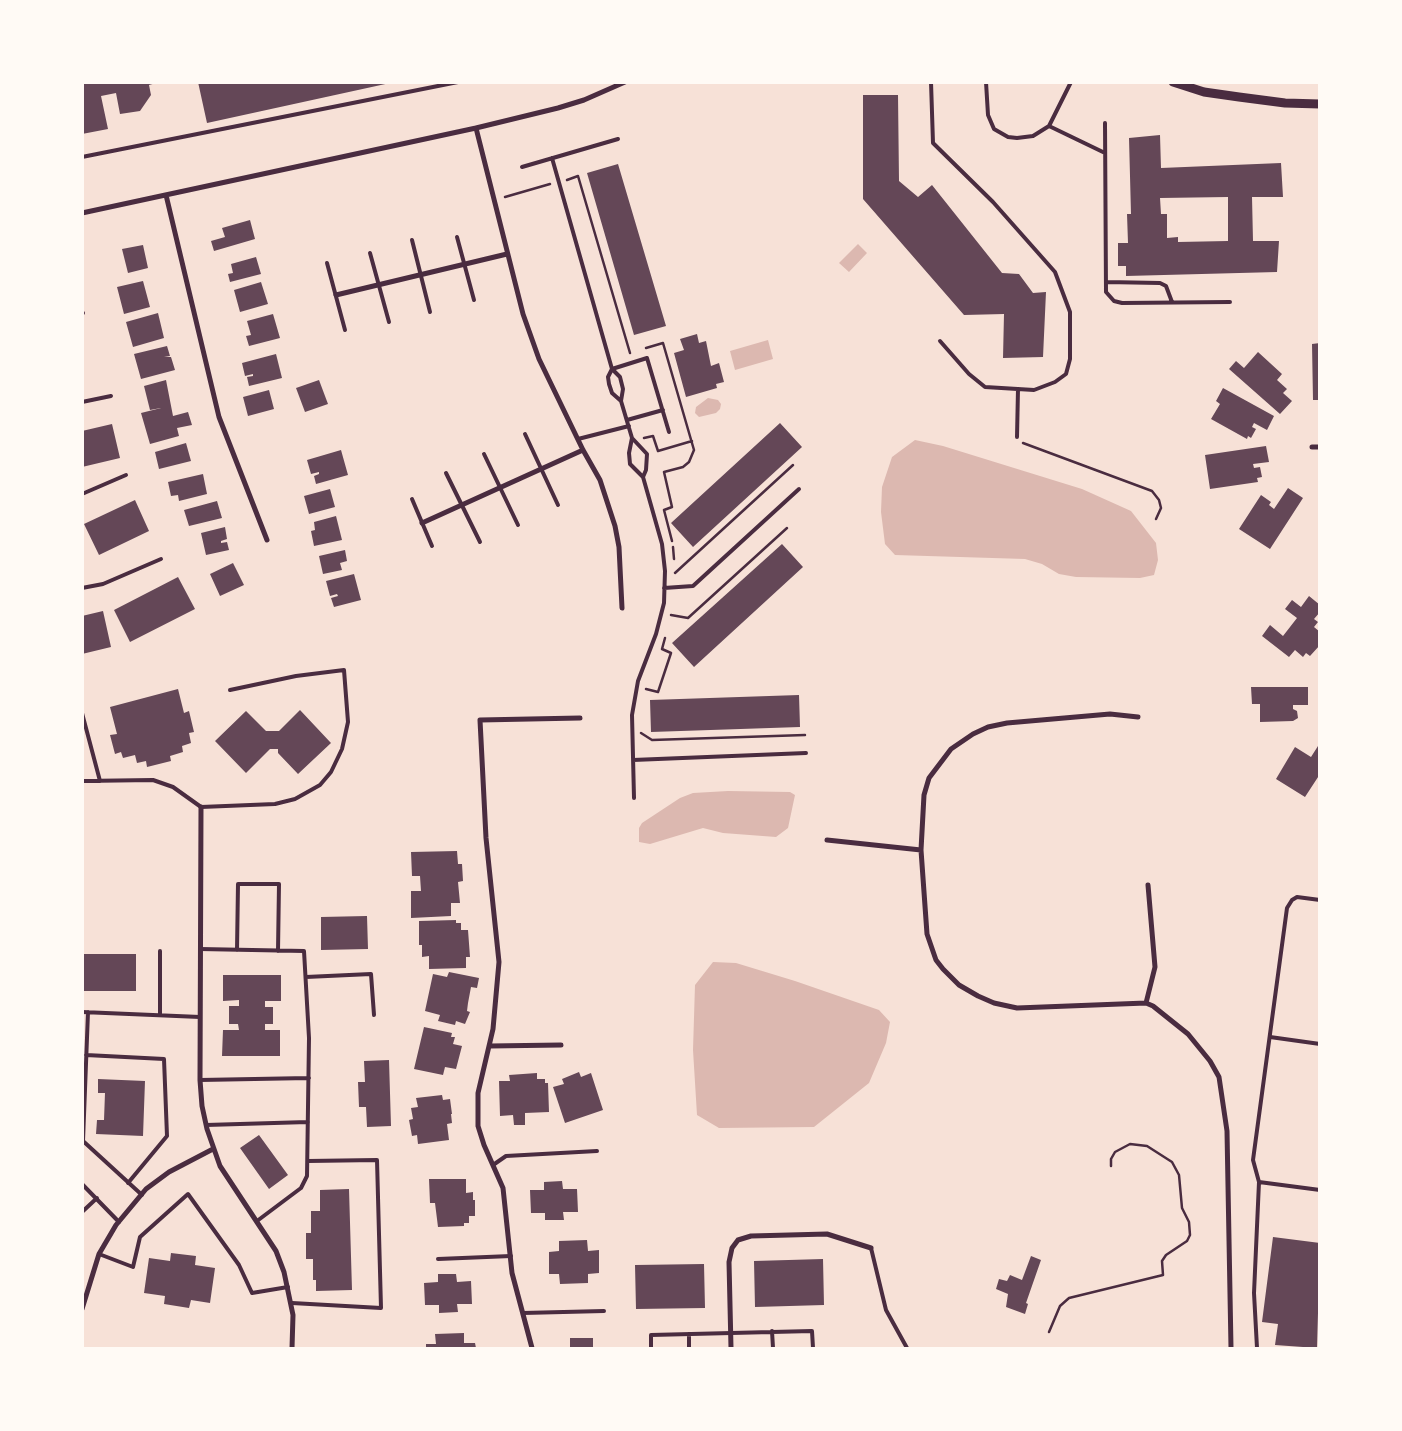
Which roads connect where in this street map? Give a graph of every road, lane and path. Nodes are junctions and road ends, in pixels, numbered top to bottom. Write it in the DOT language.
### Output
graph roads {
  1 [pos="458,82"];
  2 [pos="625,82"];
  3 [pos="931,82"];
  4 [pos="986,82"];
  5 [pos="1071,82"];
  6 [pos="1173,82"];
  7 [pos="1320,104"];
  8 [pos="1105,123"];
  9 [pos="1049,126"];
  10 [pos="476,128"];
  11 [pos="618,139"];
  12 [pos="1105,153"];
  13 [pos="82,156"];
  14 [pos="552,158"];
  15 [pos="522,167"];
  16 [pos="566,180"];
  17 [pos="550,184"];
  18 [pos="166,195"];
  19 [pos="505,197"];
  20 [pos="82,213"];
  21 [pos="457,237"];
  22 [pos="412,240"];
  23 [pos="370,253"];
  24 [pos="507,254"];
  25 [pos="327,263"];
  26 [pos="465,264"];
  27 [pos="421,275"];
  28 [pos="1106,282"];
  29 [pos="379,285"];
  30 [pos="336,295"];
  31 [pos="474,300"];
  32 [pos="1172,302"];
  33 [pos="1230,302"];
  34 [pos="430,312"];
  35 [pos="389,322"];
  36 [pos="345,330"];
  37 [pos="940,341"];
  38 [pos="630,353"];
  39 [pos="624,354"];
  40 [pos="612,369"];
  41 [pos="1018,389"];
  42 [pos="111,396"];
  43 [pos="622,401"];
  44 [pos="82,402"];
  45 [pos="663,410"];
  46 [pos="627,420"];
  47 [pos="629,426"];
  48 [pos="669,432"];
  49 [pos="641,433"];
  50 [pos="524,434"];
  51 [pos="1017,437"];
  52 [pos="632,438"];
  53 [pos="578,439"];
  54 [pos="692,441"];
  55 [pos="1312,447"];
  56 [pos="1320,447"];
  57 [pos="582,450"];
  58 [pos="484,454"];
  59 [pos="793,464"];
  60 [pos="541,468"];
  61 [pos="446,473"];
  62 [pos="126,475"];
  63 [pos="643,477"];
  64 [pos="500,487"];
  65 [pos="799,489"];
  66 [pos="82,494"];
  67 [pos="412,499"];
  68 [pos="462,505"];
  69 [pos="558,505"];
  70 [pos="1156,519"];
  71 [pos="422,523"];
  72 [pos="518,525"];
  73 [pos="787,528"];
  74 [pos="267,540"];
  75 [pos="480,542"];
  76 [pos="432,546"];
  77 [pos="161,559"];
  78 [pos="675,572"];
  79 [pos="676,580"];
  80 [pos="82,588"];
  81 [pos="664,588"];
  82 [pos="622,608"];
  83 [pos="672,609"];
  84 [pos="671,615"];
  85 [pos="669,623"];
  86 [pos="667,632"];
  87 [pos="230,690"];
  88 [pos="645,696"];
  89 [pos="82,713"];
  90 [pos="580,718"];
  91 [pos="1138,718"];
  92 [pos="640,732"];
  93 [pos="805,735"];
  94 [pos="806,753"];
  95 [pos="633,760"];
  96 [pos="82,781"];
  97 [pos="100,781"];
  98 [pos="634,798"];
  99 [pos="201,807"];
  100 [pos="827,840"];
  101 [pos="921,850"];
  102 [pos="1148,886"];
  103 [pos="1320,900"];
  104 [pos="200,949"];
  105 [pos="237,950"];
  106 [pos="160,951"];
  107 [pos="278,951"];
  108 [pos="306,977"];
  109 [pos="1146,1003"];
  110 [pos="85,1012"];
  111 [pos="160,1015"];
  112 [pos="374,1015"];
  113 [pos="200,1017"];
  114 [pos="1270,1037"];
  115 [pos="1320,1044"];
  116 [pos="561,1045"];
  117 [pos="490,1046"];
  118 [pos="86,1055"];
  119 [pos="309,1078"];
  120 [pos="200,1080"];
  121 [pos="84,1089"];
  122 [pos="308,1122"];
  123 [pos="206,1125"];
  124 [pos="213,1149"];
  125 [pos="597,1151"];
  126 [pos="308,1161"];
  127 [pos="493,1165"];
  128 [pos="1111,1166"];
  129 [pos="1259,1182"];
  130 [pos="128,1183"];
  131 [pos="82,1184"];
  132 [pos="1320,1190"];
  133 [pos="142,1195"];
  134 [pos="97,1198"];
  135 [pos="82,1212"];
  136 [pos="256,1221"];
  137 [pos="119,1222"];
  138 [pos="871,1248"];
  139 [pos="99,1254"];
  140 [pos="511,1256"];
  141 [pos="438,1259"];
  142 [pos="288,1287"];
  143 [pos="292,1302"];
  144 [pos="82,1309"];
  145 [pos="604,1311"];
  146 [pos="523,1313"];
  147 [pos="730,1332"];
  148 [pos="772,1332"];
  149 [pos="1049,1332"];
  150 [pos="689,1334"];
  151 [pos="292,1348"];
  152 [pos="532,1348"];
  153 [pos="651,1348"];
  154 [pos="689,1348"];
  155 [pos="731,1348"];
  156 [pos="773,1348"];
  157 [pos="813,1348"];
  158 [pos="907,1348"];
  159 [pos="1231,1348"];
  160 [pos="1257,1348"];
  1 -- 13 [label="lane"];
  2 -- 10 [label="street"];
  3 -- 41 [label="lane"];
  4 -- 9 [label="lane"];
  5 -- 9 [label="lane"];
  6 -- 7 [label="street"];
  8 -- 12 [label="lane"];
  9 -- 12 [label="lane"];
  10 -- 18 [label="street"];
  10 -- 24 [label="street"];
  11 -- 14 [label="lane"];
  12 -- 28 [label="lane"];
  14 -- 15 [label="lane"];
  14 -- 40 [label="lane"];
  16 -- 38 [label="path"];
  17 -- 19 [label="path"];
  18 -- 20 [label="street"];
  18 -- 74 [label="street"];
  21 -- 26 [label="lane"];
  22 -- 27 [label="lane"];
  23 -- 29 [label="lane"];
  24 -- 26 [label="street"];
  24 -- 53 [label="street"];
  25 -- 30 [label="lane"];
  26 -- 27 [label="street"];
  26 -- 31 [label="lane"];
  27 -- 29 [label="street"];
  27 -- 34 [label="lane"];
  28 -- 32 [label="lane"];
  28 -- 32 [label="lane"];
  29 -- 30 [label="street"];
  29 -- 35 [label="lane"];
  30 -- 36 [label="lane"];
  32 -- 33 [label="lane"];
  37 -- 41 [label="lane"];
  38 -- 39 [label="path"];
  38 -- 54 [label="path"];
  40 -- 43 [label="lane"];
  40 -- 43 [label="lane"];
  40 -- 45 [label="lane"];
  41 -- 51 [label="lane"];
  42 -- 44 [label="lane"];
  43 -- 46 [label="lane"];
  45 -- 46 [label="lane"];
  45 -- 48 [label="lane"];
  46 -- 47 [label="lane"];
  47 -- 52 [label="lane"];
  47 -- 53 [label="lane"];
  49 -- 54 [label="path"];
  50 -- 60 [label="lane"];
  51 -- 70 [label="path"];
  52 -- 63 [label="lane"];
  52 -- 63 [label="lane"];
  53 -- 57 [label="street"];
  54 -- 78 [label="path"];
  55 -- 56 [label="street"];
  57 -- 60 [label="street"];
  57 -- 82 [label="street"];
  58 -- 64 [label="lane"];
  59 -- 78 [label="path"];
  60 -- 64 [label="street"];
  60 -- 69 [label="lane"];
  61 -- 68 [label="lane"];
  62 -- 66 [label="lane"];
  63 -- 81 [label="lane"];
  64 -- 68 [label="street"];
  64 -- 72 [label="lane"];
  65 -- 81 [label="lane"];
  67 -- 71 [label="lane"];
  68 -- 71 [label="street"];
  68 -- 75 [label="lane"];
  71 -- 76 [label="lane"];
  73 -- 84 [label="path"];
  77 -- 80 [label="lane"];
  78 -- 79 [label="path"];
  81 -- 95 [label="lane"];
  83 -- 84 [label="path"];
  84 -- 85 [label="path"];
  86 -- 88 [label="path"];
  87 -- 99 [label="lane"];
  89 -- 97 [label="lane"];
  90 -- 117 [label="street"];
  91 -- 101 [label="street"];
  92 -- 93 [label="path"];
  94 -- 95 [label="lane"];
  95 -- 98 [label="lane"];
  96 -- 97 [label="lane"];
  97 -- 99 [label="lane"];
  99 -- 104 [label="street"];
  100 -- 101 [label="street"];
  101 -- 109 [label="street"];
  102 -- 109 [label="street"];
  103 -- 114 [label="lane"];
  104 -- 105 [label="lane"];
  104 -- 113 [label="street"];
  105 -- 107 [label="lane"];
  105 -- 107 [label="lane"];
  106 -- 111 [label="lane"];
  107 -- 108 [label="lane"];
  108 -- 112 [label="lane"];
  108 -- 119 [label="lane"];
  109 -- 159 [label="street"];
  110 -- 111 [label="lane"];
  110 -- 118 [label="lane"];
  111 -- 113 [label="lane"];
  113 -- 120 [label="street"];
  114 -- 115 [label="lane"];
  114 -- 129 [label="lane"];
  116 -- 117 [label="street"];
  117 -- 127 [label="street"];
  118 -- 121 [label="lane"];
  118 -- 130 [label="lane"];
  119 -- 120 [label="lane"];
  119 -- 122 [label="lane"];
  120 -- 123 [label="street"];
  121 -- 130 [label="lane"];
  122 -- 123 [label="lane"];
  122 -- 126 [label="lane"];
  123 -- 124 [label="street"];
  124 -- 133 [label="street"];
  124 -- 136 [label="street"];
  125 -- 127 [label="lane"];
  126 -- 136 [label="lane"];
  126 -- 143 [label="lane"];
  127 -- 140 [label="street"];
  128 -- 149 [label="path"];
  129 -- 132 [label="lane"];
  129 -- 160 [label="lane"];
  130 -- 133 [label="lane"];
  131 -- 134 [label="lane"];
  133 -- 137 [label="street"];
  134 -- 135 [label="lane"];
  134 -- 137 [label="lane"];
  136 -- 142 [label="street"];
  137 -- 139 [label="street"];
  138 -- 147 [label="street"];
  138 -- 158 [label="lane"];
  139 -- 142 [label="lane"];
  139 -- 144 [label="street"];
  140 -- 141 [label="lane"];
  140 -- 146 [label="street"];
  142 -- 143 [label="street"];
  143 -- 151 [label="street"];
  145 -- 146 [label="lane"];
  146 -- 152 [label="street"];
  147 -- 148 [label="lane"];
  147 -- 150 [label="lane"];
  147 -- 155 [label="street"];
  148 -- 156 [label="lane"];
  148 -- 157 [label="lane"];
  150 -- 153 [label="lane"];
  150 -- 154 [label="lane"];
}
